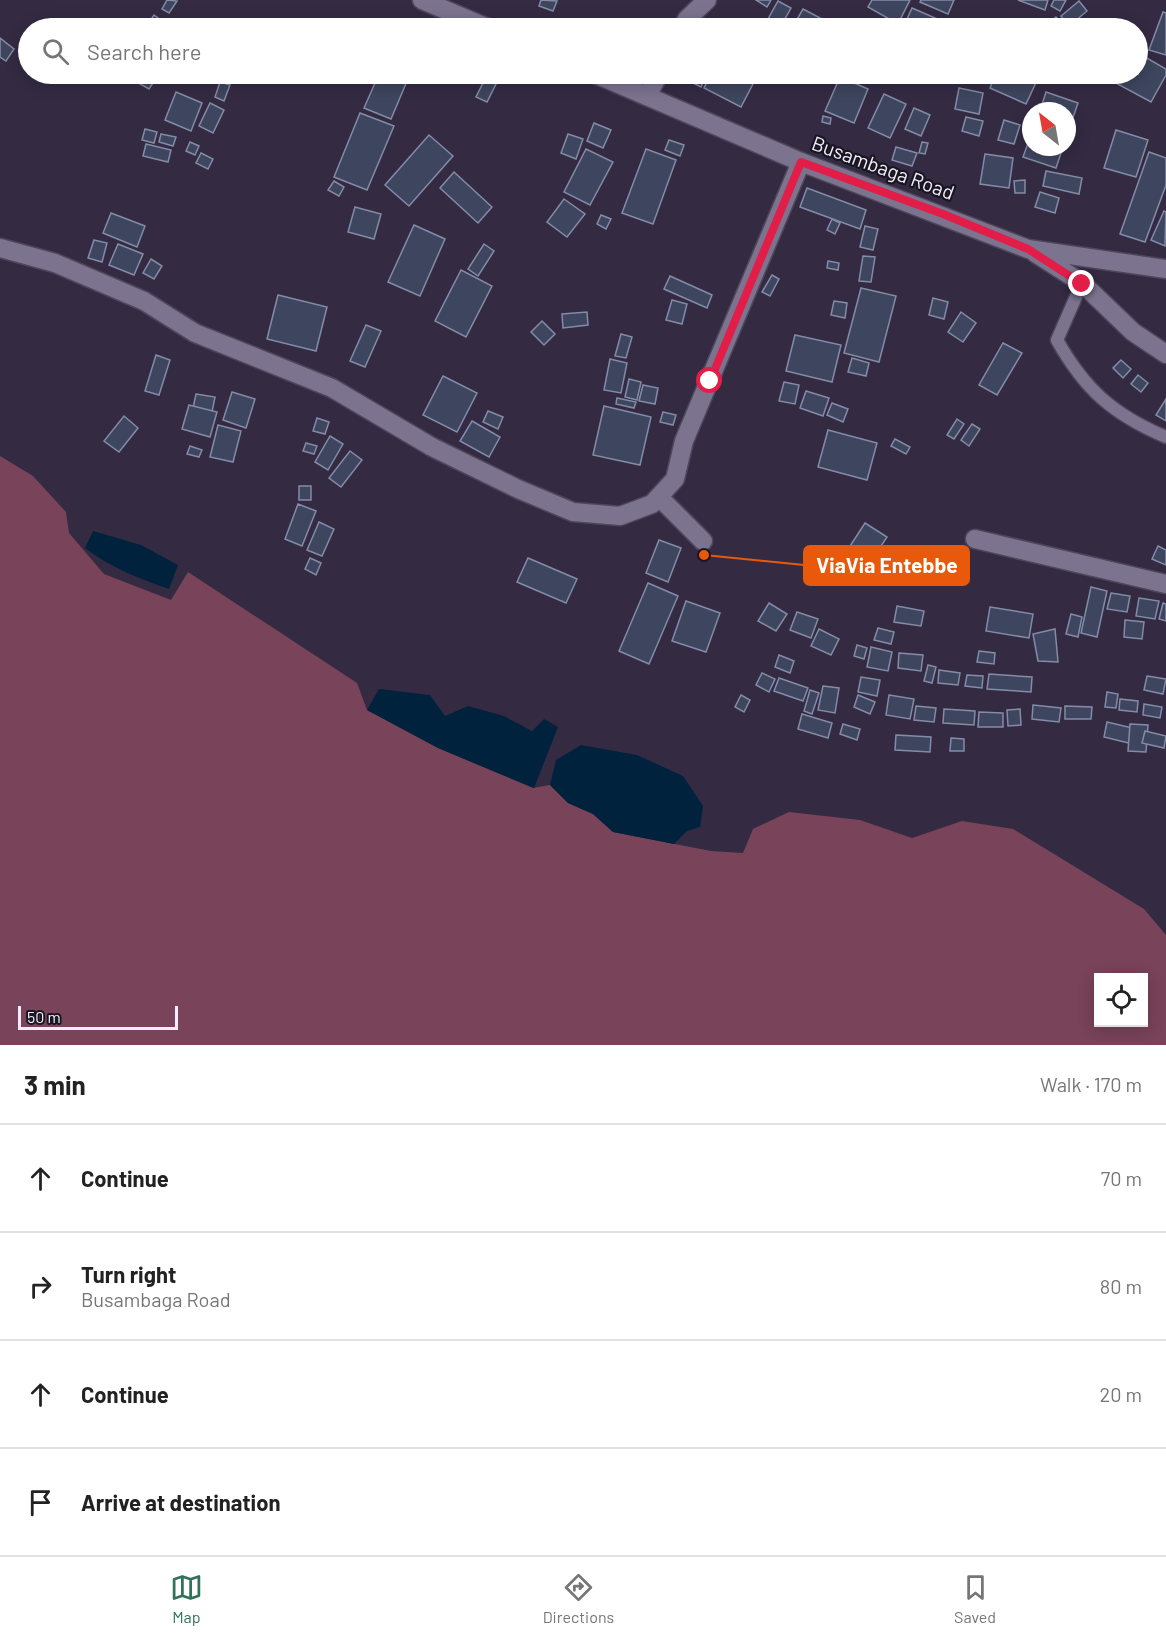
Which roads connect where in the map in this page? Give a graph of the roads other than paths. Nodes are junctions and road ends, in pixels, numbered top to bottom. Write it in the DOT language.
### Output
graph roads {
  1 [pos="422,0"];
  2 [pos="707,0"];
  3 [pos="464,18"];
  4 [pos="688,18"];
  5 [pos="619,84"];
  6 [pos="654,84"];
  7 [pos="647,96"];
  8 [pos="801,162"];
  9 [pos="0,248"];
  10 [pos="1028,249"];
  11 [pos="1166,269"];
  12 [pos="1082,284"];
  13 [pos="1166,354"];
  14 [pos="1166,437"];
  15 [pos="660,498"];
  16 [pos="975,539"];
  17 [pos="703,541"];
  18 [pos="1166,584"];
  1 -- 3 [label="street"];
  2 -- 4 [label="street"];
  5 -- 7 [label="street, Busambaga Road"];
  6 -- 7 [label="street"];
  7 -- 8 [label="street, Busambaga Road"];
  8 -- 10 [label="street, Busambaga Road"];
  8 -- 15 [label="street"];
  9 -- 15 [label="street"];
  10 -- 11 [label="street, Busambaga Road"];
  10 -- 12 [label="street"];
  12 -- 13 [label="street"];
  12 -- 14 [label="lane"];
  15 -- 17 [label="street"];
  16 -- 18 [label="street"];
}
